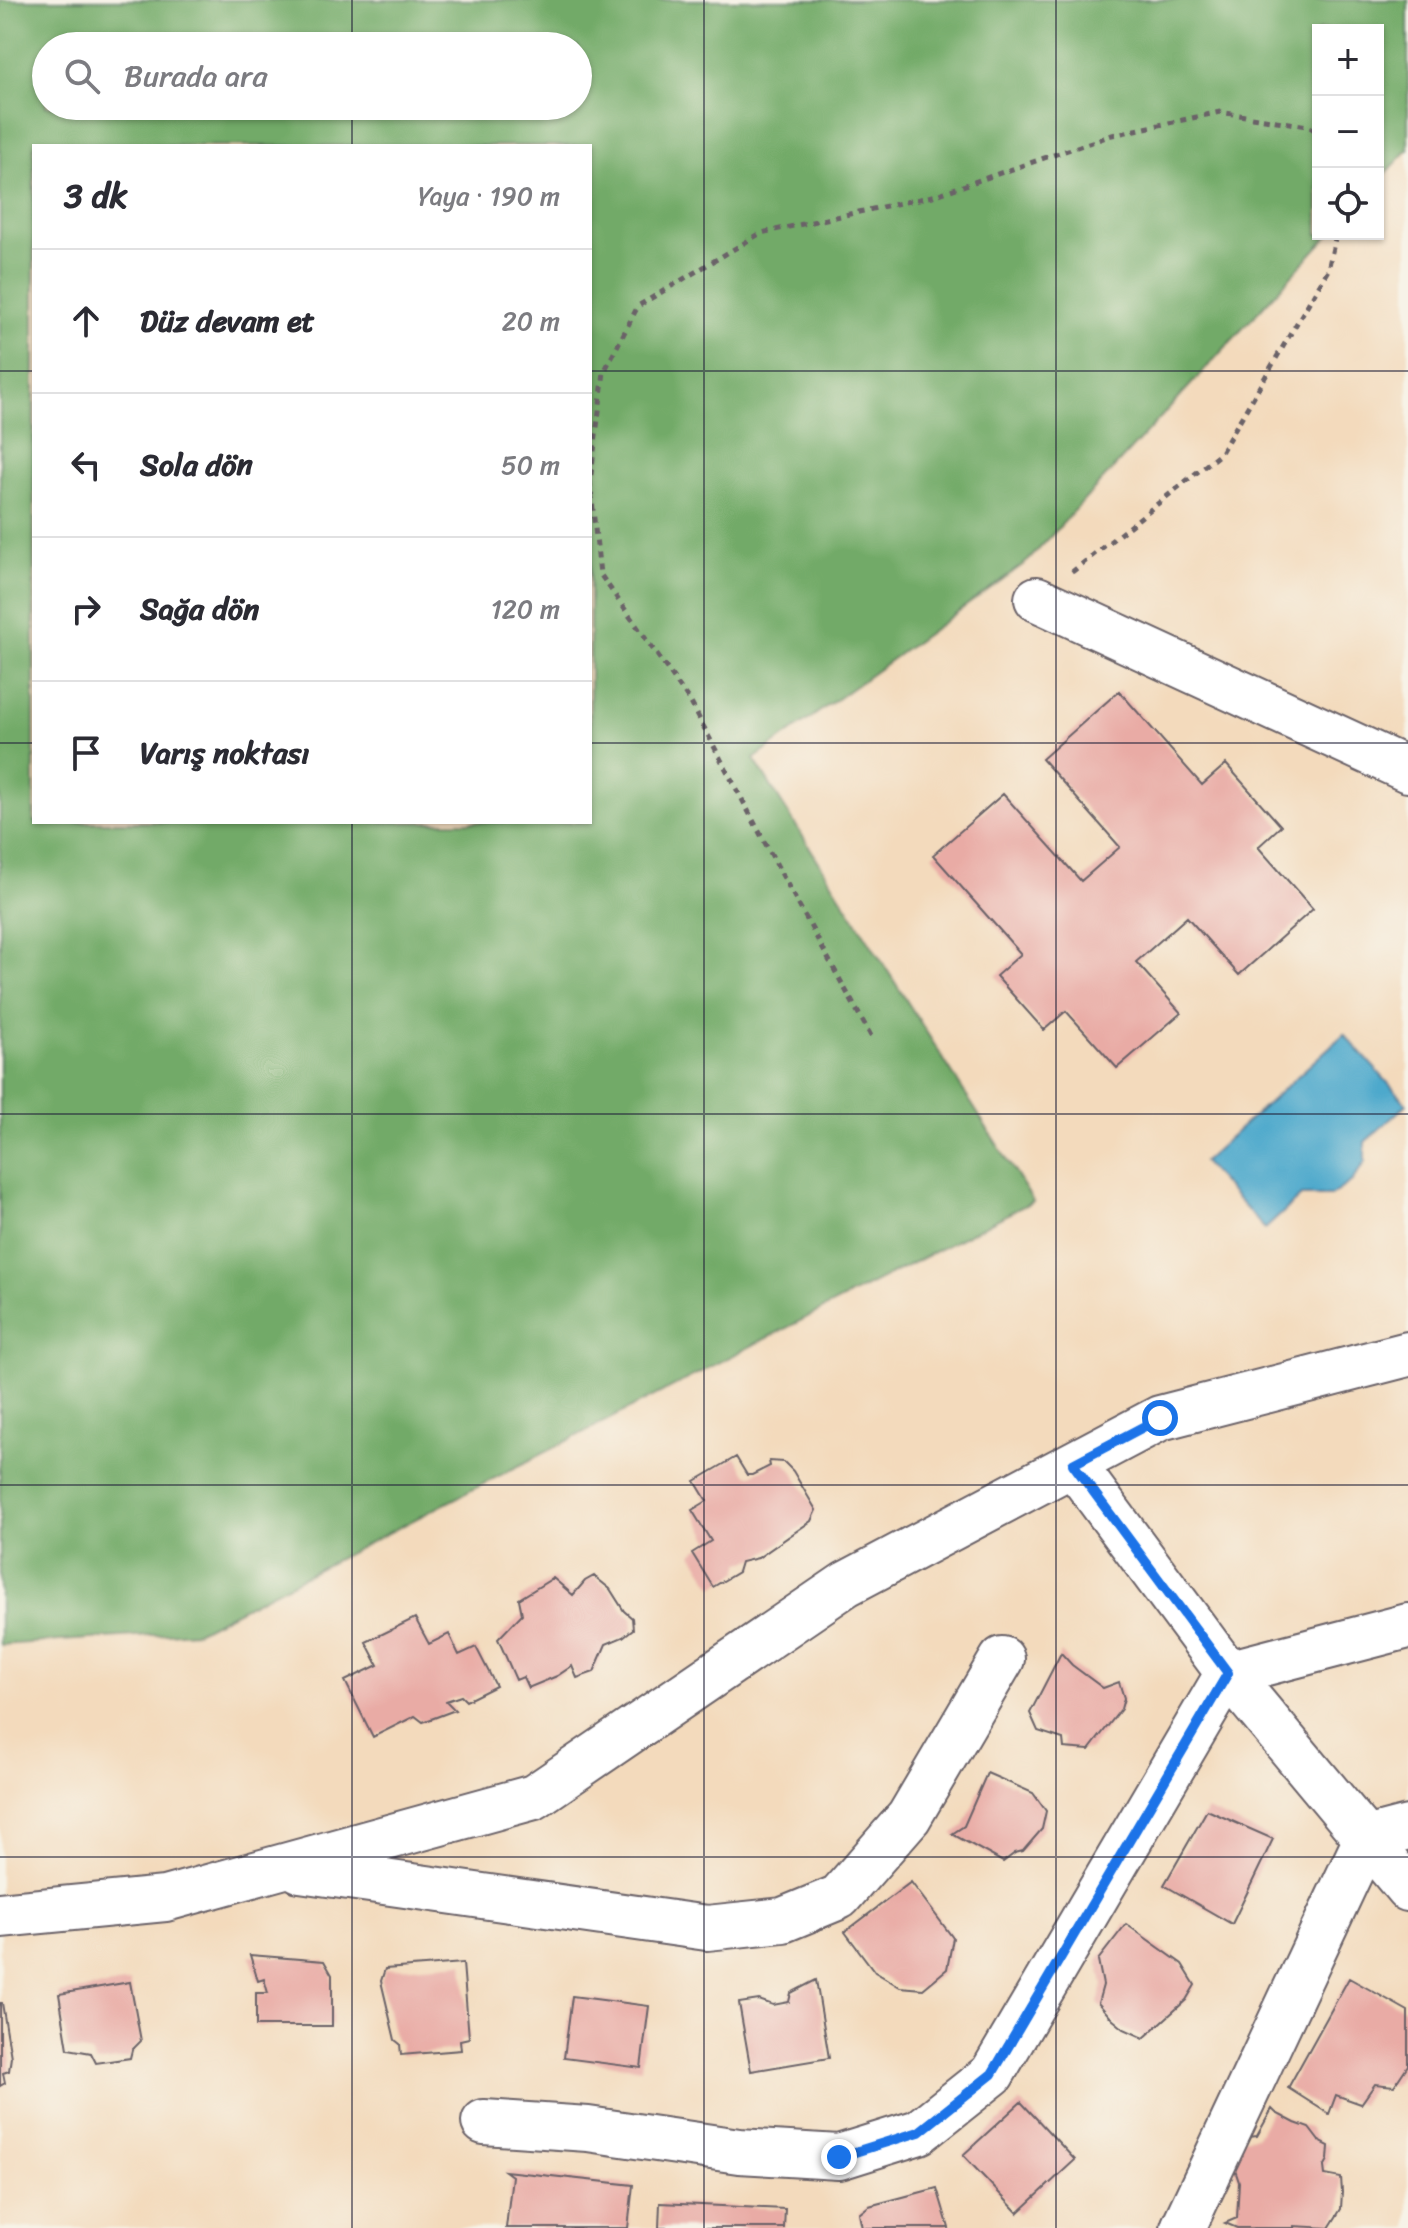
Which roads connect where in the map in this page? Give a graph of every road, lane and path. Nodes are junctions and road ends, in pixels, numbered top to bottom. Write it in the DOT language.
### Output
graph roads {
  1 [pos="1312,128"];
  2 [pos="1335,240"];
  3 [pos="592,466"];
  4 [pos="592,500"];
  5 [pos="1037,599"];
  6 [pos="1408,770"];
  7 [pos="871,1036"];
  8 [pos="1408,1354"];
  9 [pos="1073,1464"];
  10 [pos="1408,1626"];
  11 [pos="1002,1659"];
  12 [pos="1228,1673"];
  13 [pos="1408,1828"];
  14 [pos="1366,1839"];
  15 [pos="281,1867"];
  16 [pos="1408,1889"];
  17 [pos="0,1915"];
  18 [pos="484,2122"];
  19 [pos="1183,2228"];
  1 -- 3 [label="path"];
  2 -- 5 [label="path"];
  4 -- 7 [label="path"];
  5 -- 6 [label="street"];
  8 -- 9 [label="street"];
  9 -- 12 [label="street"];
  9 -- 15 [label="street"];
  10 -- 12 [label="street"];
  11 -- 15 [label="street"];
  12 -- 14 [label="street"];
  12 -- 18 [label="street"];
  13 -- 14 [label="street"];
  14 -- 16 [label="street"];
  14 -- 19 [label="street"];
  15 -- 17 [label="street"];
}
